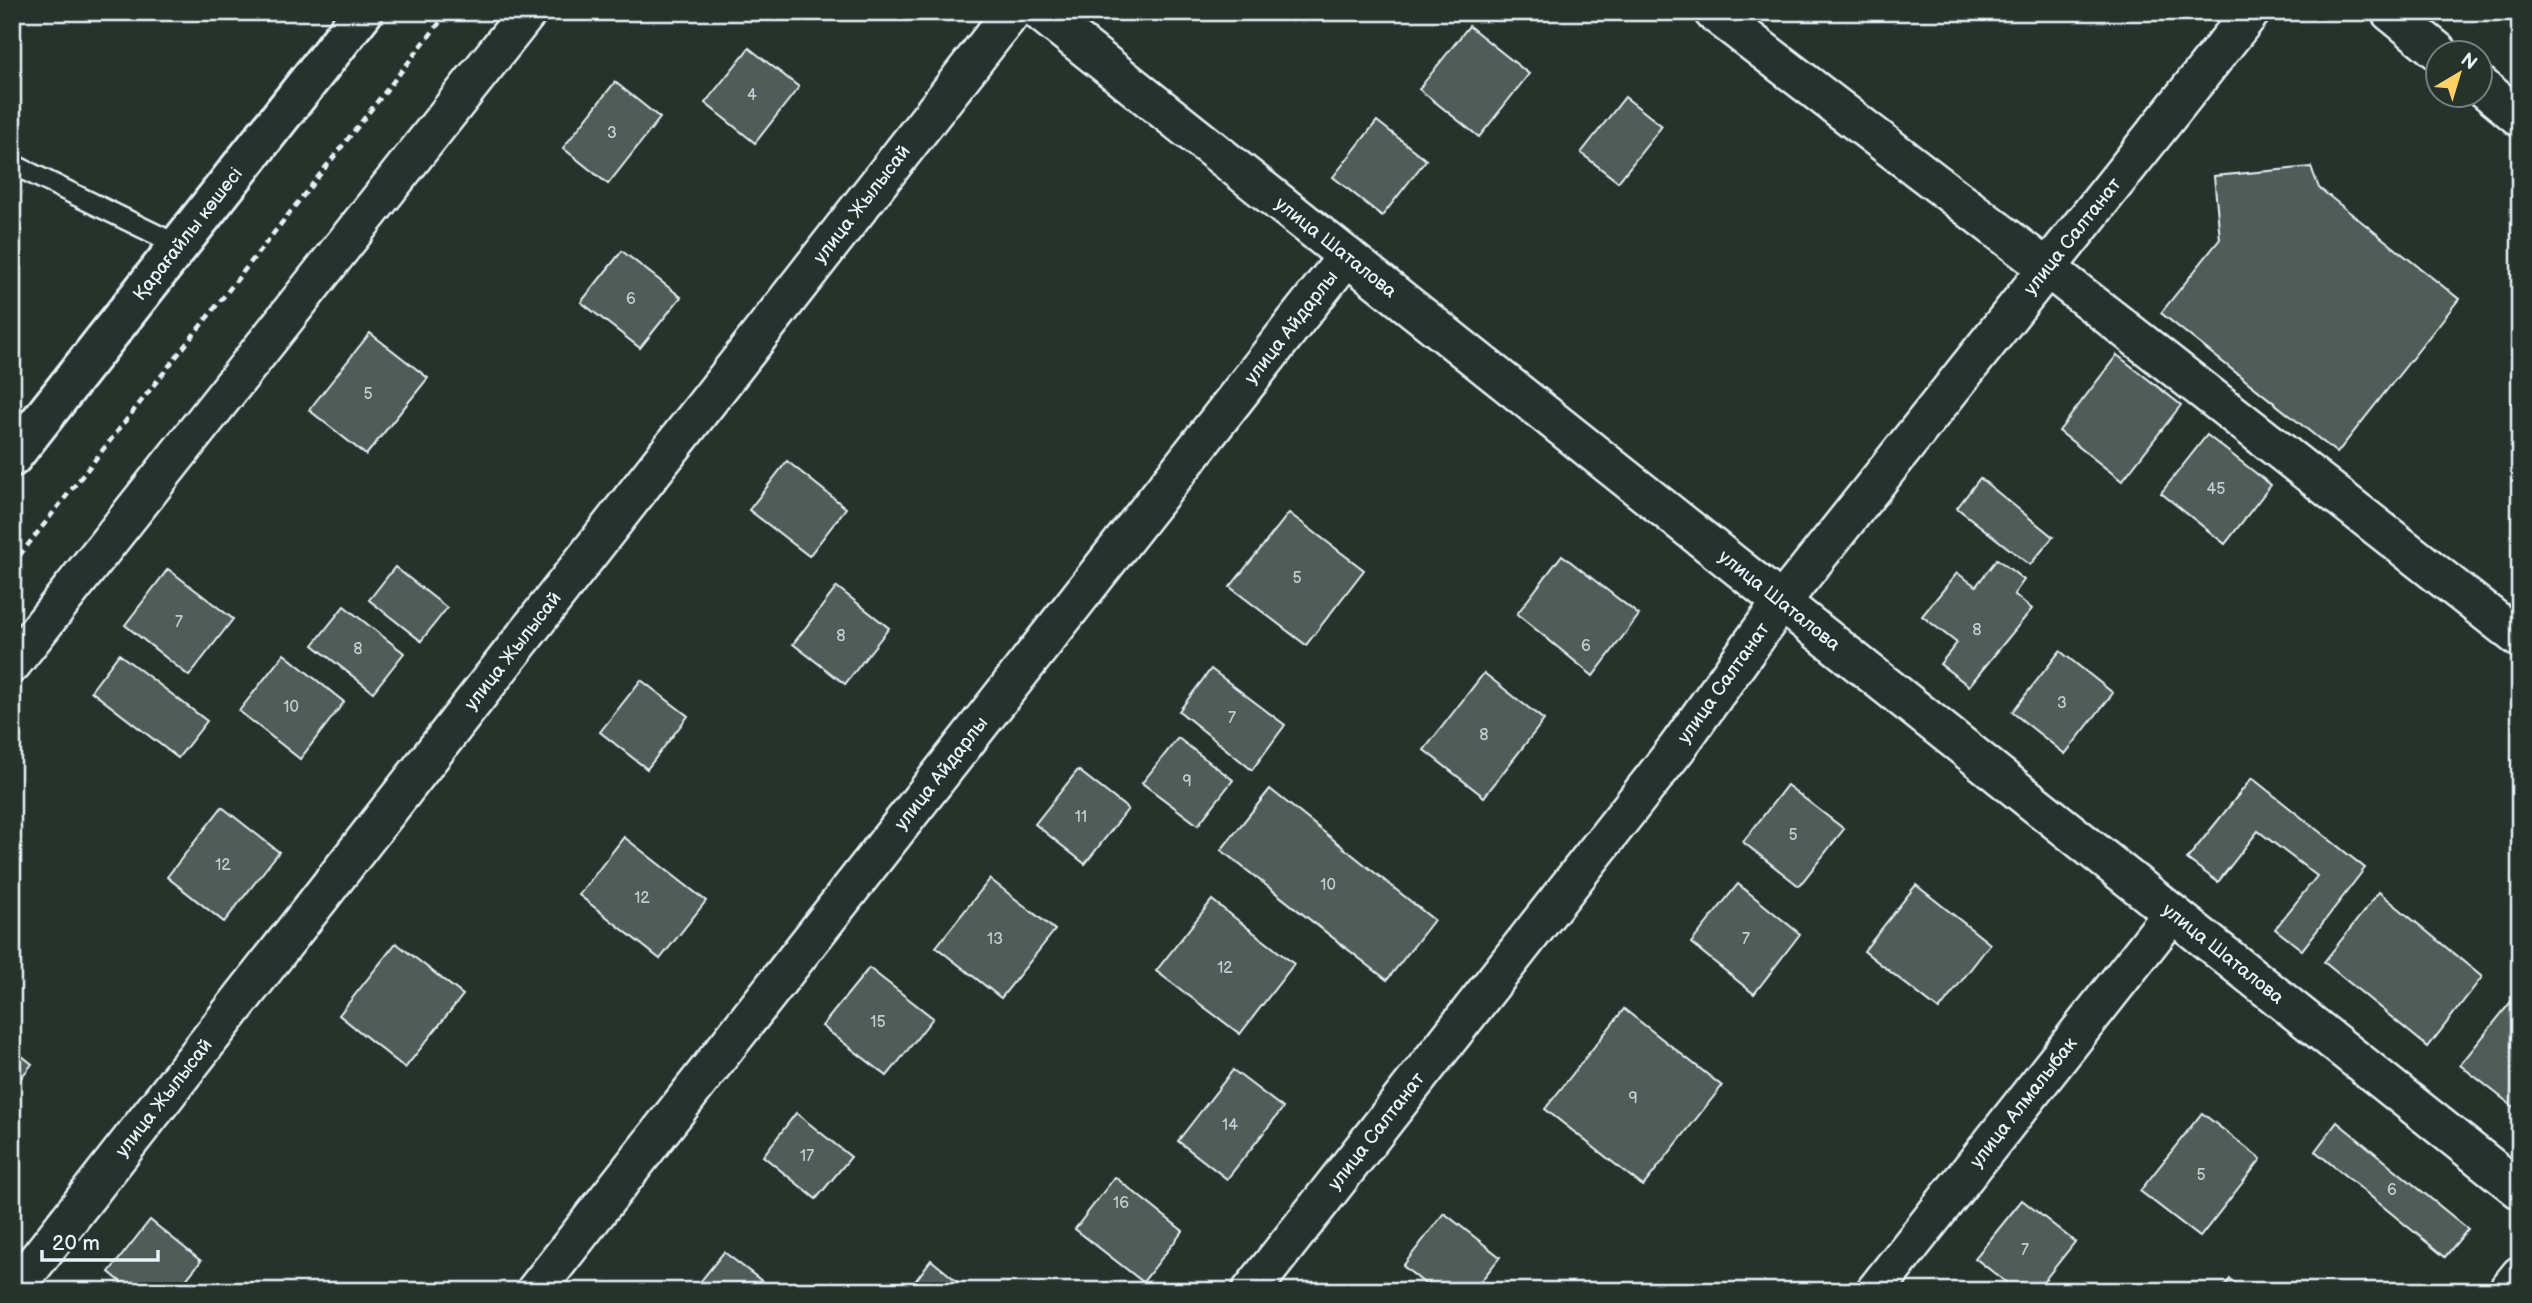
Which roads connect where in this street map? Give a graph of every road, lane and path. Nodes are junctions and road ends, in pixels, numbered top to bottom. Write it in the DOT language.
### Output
graph roads {
  1 [pos="363,12"];
  2 [pos="448,12"];
  3 [pos="528,12"];
  4 [pos="1012,12"];
  5 [pos="1040,12"];
  6 [pos="1713,12"];
  7 [pos="2251,12"];
  8 [pos="2390,12"];
  9 [pos="2424,40"];
  10 [pos="2494,97"];
  11 [pos="2520,118"];
  12 [pos="12,164"];
  13 [pos="180,246"];
  14 [pos="1347,256"];
  15 [pos="2047,268"];
  16 [pos="12,457"];
  17 [pos="12,565"];
  18 [pos="1780,604"];
  19 [pos="2520,639"];
  20 [pos="12,664"];
  21 [pos="2171,915"];
  22 [pos="2520,1190"];
  23 [pos="2520,1275"];
  24 [pos="13,1291"];
  25 [pos="535,1291"];
  26 [pos="1251,1291"];
  27 [pos="1875,1291"];
  28 [pos="2507,1291"];
  1 -- 13 [label="street, Қарағайлы көшесі"];
  2 -- 17 [label="path"];
  3 -- 20 [label="street"];
  4 -- 24 [label="street, улица Жылысай"];
  5 -- 14 [label="street, улица Шаталова"];
  6 -- 15 [label="street"];
  7 -- 15 [label="street, улица Салтанат"];
  8 -- 9 [label="street"];
  10 -- 11 [label="street"];
  12 -- 13 [label="lane"];
  13 -- 16 [label="street, Қарағайлы көшесі"];
  14 -- 18 [label="street, улица Шаталова"];
  14 -- 25 [label="street, улица Айдарлы"];
  15 -- 18 [label="street, улица Салтанат"];
  15 -- 19 [label="street"];
  18 -- 21 [label="street, улица Шаталова"];
  18 -- 26 [label="street, улица Салтанат"];
  21 -- 22 [label="street, улица Шаталова"];
  21 -- 27 [label="street, улица Алмалыбак"];
  23 -- 28 [label="street"];
}
